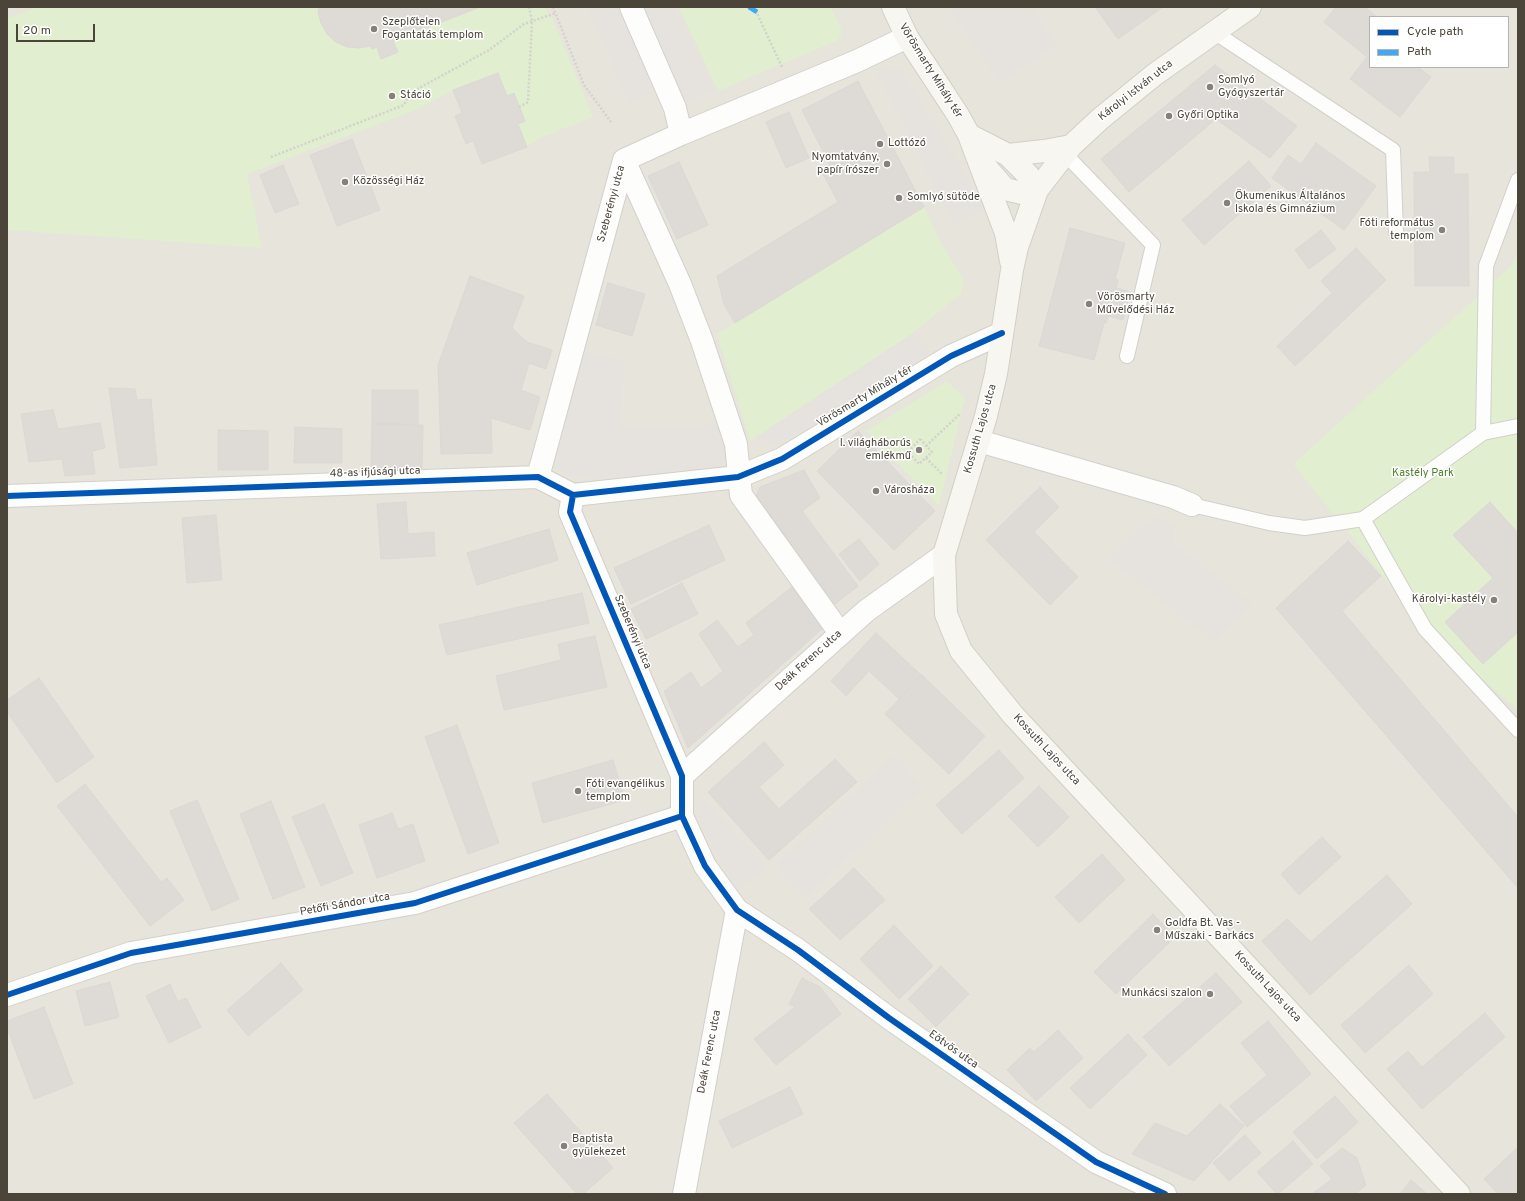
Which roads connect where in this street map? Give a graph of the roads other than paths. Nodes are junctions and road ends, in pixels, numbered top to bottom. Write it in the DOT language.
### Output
graph roads {
  1 [pos="631,7"];
  2 [pos="893,7"];
  3 [pos="1250,7"];
  4 [pos="1214,32"];
  5 [pos="907,37"];
  6 [pos="681,134"];
  7 [pos="969,135"];
  8 [pos="1068,150"];
  9 [pos="1008,155"];
  10 [pos="976,156"];
  11 [pos="624,160"];
  12 [pos="1518,180"];
  13 [pos="1037,190"];
  14 [pos="1396,232"];
  15 [pos="1012,270"];
  16 [pos="1002,333"];
  17 [pos="1127,356"];
  18 [pos="1518,426"];
  19 [pos="1483,433"];
  20 [pos="979,441"];
  21 [pos="538,477"];
  22 [pos="738,477"];
  23 [pos="573,495"];
  24 [pos="7,496"];
  25 [pos="1192,505"];
  26 [pos="1363,519"];
  27 [pos="944,555"];
  28 [pos="840,633"];
  29 [pos="1518,730"];
  30 [pos="682,776"];
  31 [pos="682,816"];
  32 [pos="737,910"];
  33 [pos="7,995"];
  34 [pos="684,1194"];
  35 [pos="1165,1194"];
  36 [pos="1459,1194"];
  1 -- 6 [label="street"];
  2 -- 5 [label="main road, Vörösmarty Mihály tér"];
  3 -- 4 [label="main road, Károlyi István utca"];
  4 -- 8 [label="main road, Károlyi István utca"];
  4 -- 14 [label="lane"];
  5 -- 6 [label="street, Szeberényi utca"];
  5 -- 7 [label="main road, Vörösmarty Mihály tér"];
  6 -- 11 [label="street, Szeberényi utca"];
  7 -- 9 [label="main road"];
  7 -- 10 [label="main road, Vörösmarty Mihály tér"];
  8 -- 9 [label="main road"];
  8 -- 13 [label="main road, Károlyi István utca"];
  8 -- 17 [label="lane"];
  9 -- 13 [label="main road"];
  10 -- 13 [label="main road, Vörösmarty Mihály tér"];
  10 -- 15 [label="main road, Vörösmarty Mihály tér"];
  11 -- 21 [label="street, Szeberényi utca"];
  11 -- 22 [label="street"];
  12 -- 19 [label="lane"];
  13 -- 15 [label="main road, Kossuth Lajos utca"];
  15 -- 16 [label="main road, Kossuth Lajos utca"];
  16 -- 20 [label="main road, Kossuth Lajos utca"];
  16 -- 22 [label="street, Vörösmarty Mihály tér"];
  18 -- 19 [label="lane"];
  19 -- 26 [label="lane"];
  20 -- 25 [label="street"];
  20 -- 27 [label="main road, Kossuth Lajos utca"];
  21 -- 23 [label="street, 48-as ifjúsági utca"];
  21 -- 24 [label="street, 48-as ifjúsági utca"];
  22 -- 23 [label="street"];
  22 -- 28 [label="street"];
  23 -- 30 [label="street, Szeberényi utca"];
  25 -- 26 [label="lane"];
  26 -- 29 [label="lane"];
  27 -- 28 [label="street, Deák Ferenc utca"];
  27 -- 36 [label="main road, Kossuth Lajos utca"];
  28 -- 30 [label="street, Deák Ferenc utca"];
  30 -- 31 [label="street"];
  31 -- 32 [label="street"];
  31 -- 33 [label="street, Petőfi Sándor utca"];
  32 -- 34 [label="street, Deák Ferenc utca"];
  32 -- 35 [label="street, Eötvös utca"];
}
